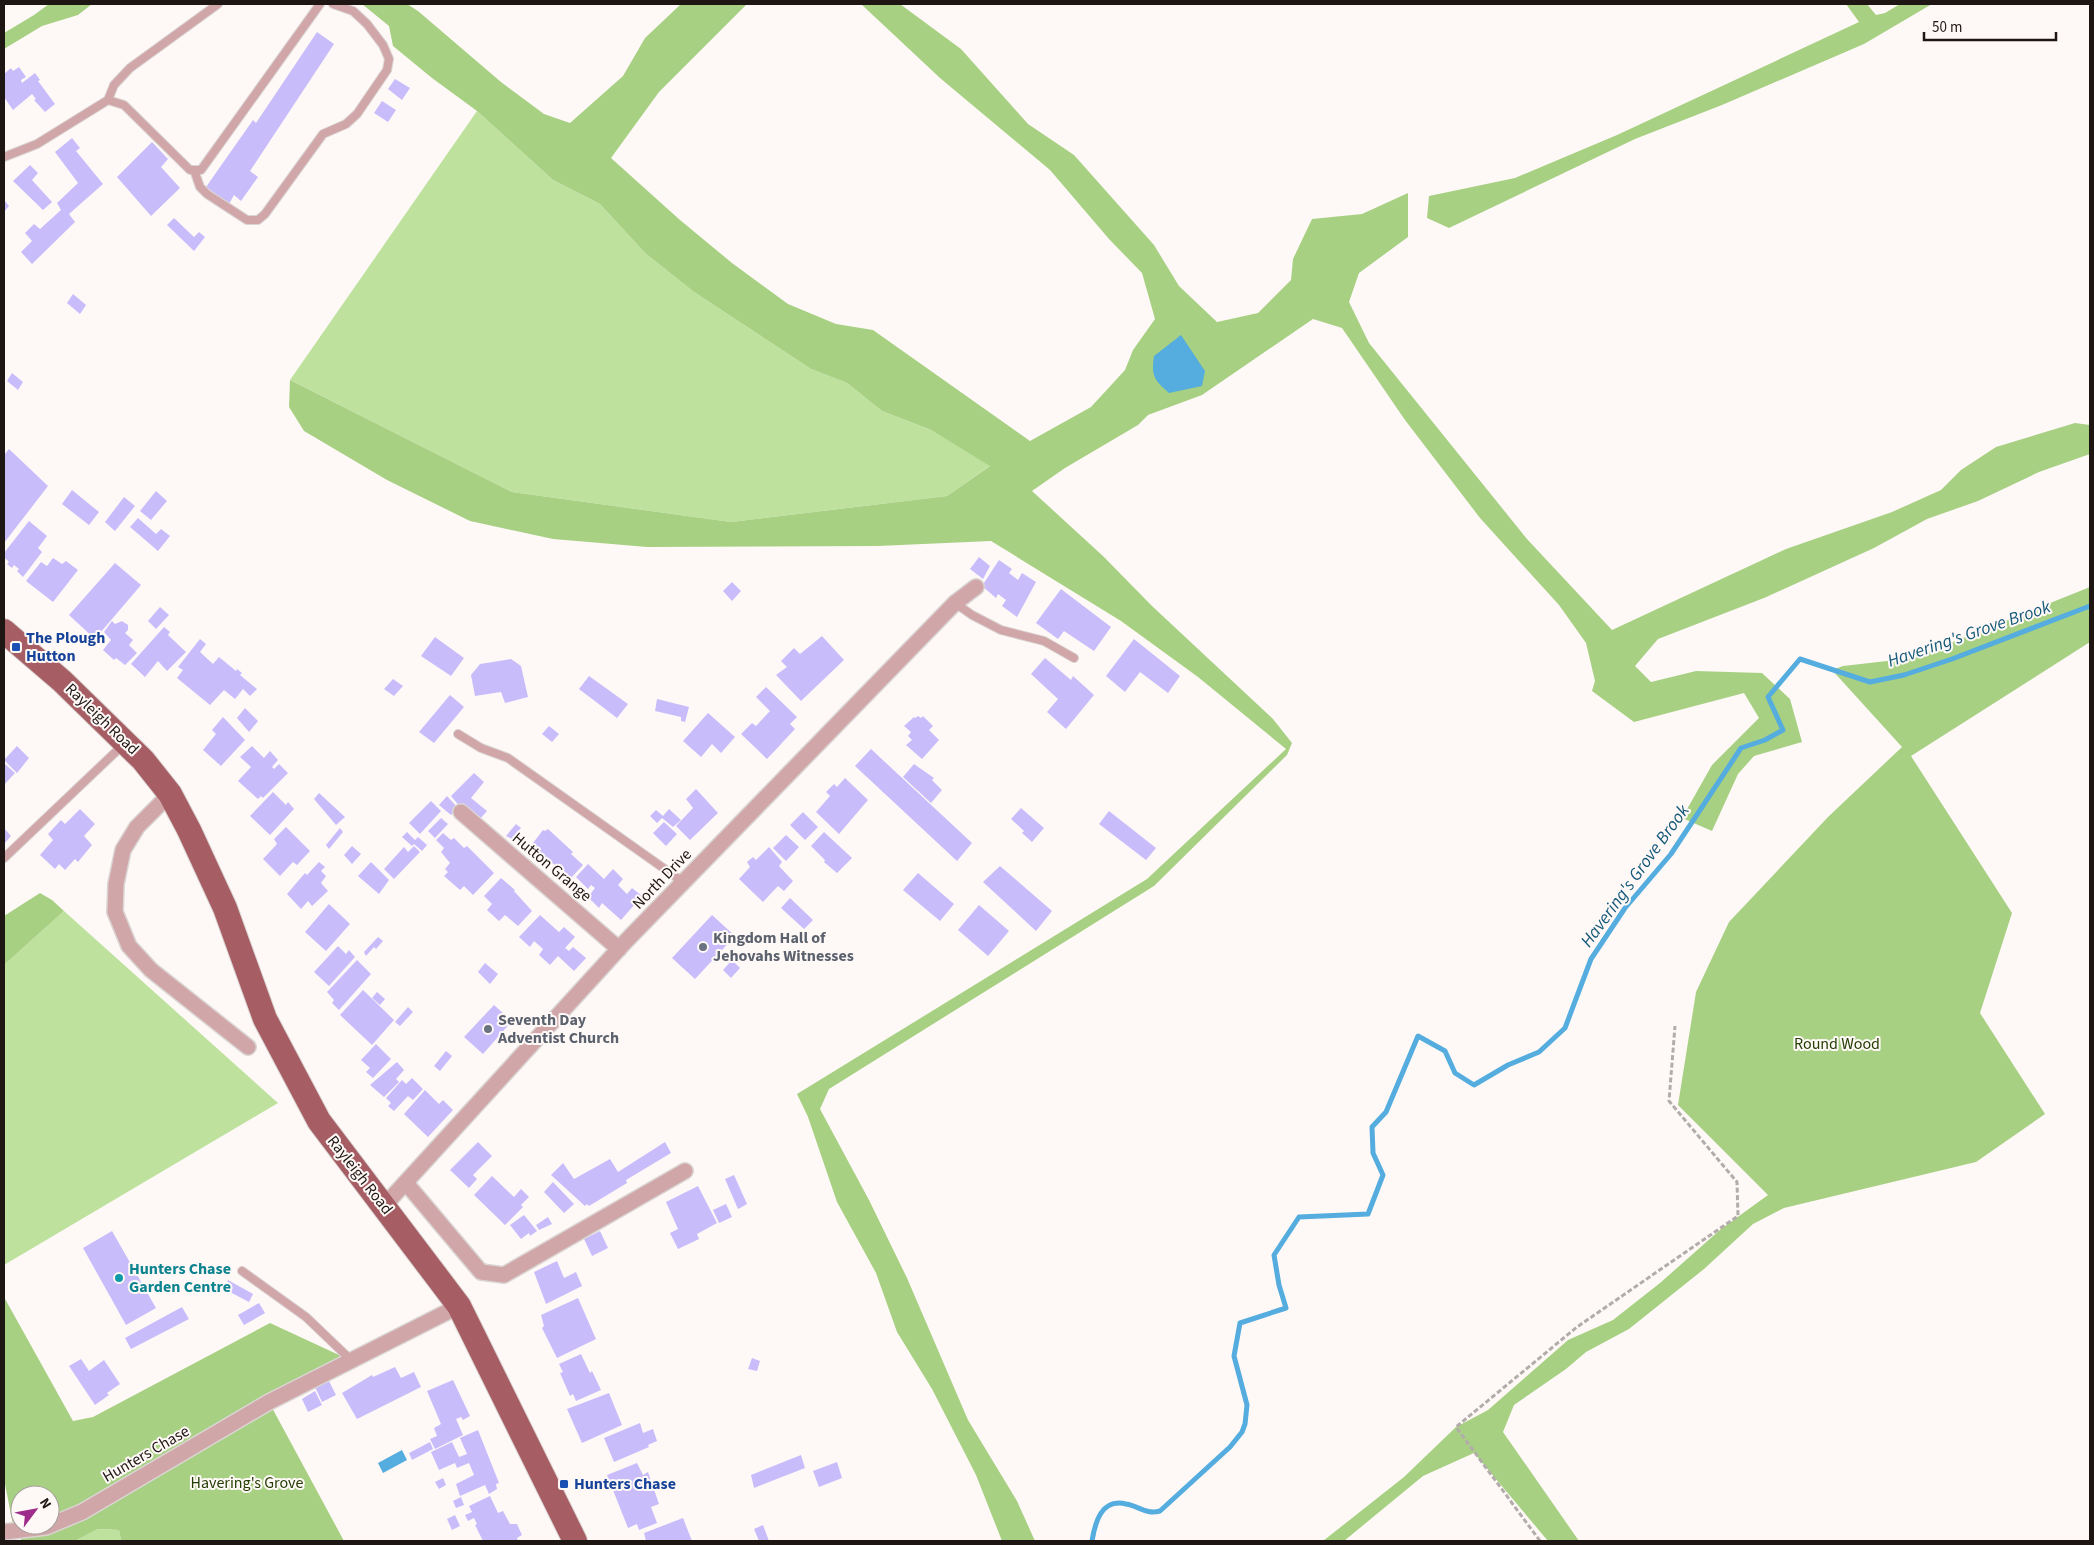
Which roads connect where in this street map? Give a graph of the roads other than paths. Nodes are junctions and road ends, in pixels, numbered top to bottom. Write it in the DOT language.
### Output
graph roads {
  1 [pos="218,4"];
  2 [pos="320,4"];
  3 [pos="333,4"];
  4 [pos="108,100"];
  5 [pos="4,157"];
  6 [pos="194,170"];
  7 [pos="976,587"];
  8 [pos="955,603"];
  9 [pos="4,631"];
  10 [pos="1074,658"];
  11 [pos="458,734"];
  12 [pos="126,743"];
  13 [pos="170,794"];
  14 [pos="461,812"];
  15 [pos="4,858"];
  16 [pos="683,882"];
  17 [pos="619,948"];
  18 [pos="248,1047"];
  19 [pos="685,1170"];
  20 [pos="406,1183"];
  21 [pos="384,1206"];
  22 [pos="242,1271"];
  23 [pos="459,1306"];
  24 [pos="352,1361"];
  25 [pos="4,1532"];
  26 [pos="575,1541"];
  1 -- 4 [label="lane"];
  2 -- 6 [label="lane"];
  3 -- 6 [label="lane"];
  4 -- 5 [label="lane"];
  4 -- 6 [label="lane"];
  7 -- 8 [label="street, North Drive"];
  8 -- 10 [label="lane"];
  8 -- 16 [label="street, North Drive"];
  9 -- 12 [label="main road, Rayleigh Road"];
  11 -- 16 [label="lane"];
  12 -- 13 [label="main road, Rayleigh Road"];
  12 -- 15 [label="lane"];
  13 -- 18 [label="street"];
  13 -- 21 [label="main road, Rayleigh Road"];
  14 -- 17 [label="street, Hutton Grange"];
  16 -- 17 [label="street, North Drive"];
  17 -- 20 [label="street, North Drive"];
  19 -- 20 [label="street, Rayleigh Road"];
  20 -- 21 [label="street, North Drive"];
  21 -- 23 [label="main road, Rayleigh Road"];
  22 -- 24 [label="lane"];
  23 -- 24 [label="street, Hunters Chase"];
  23 -- 26 [label="main road, Rayleigh Road"];
  24 -- 25 [label="street, Hunters Chase"];
}
